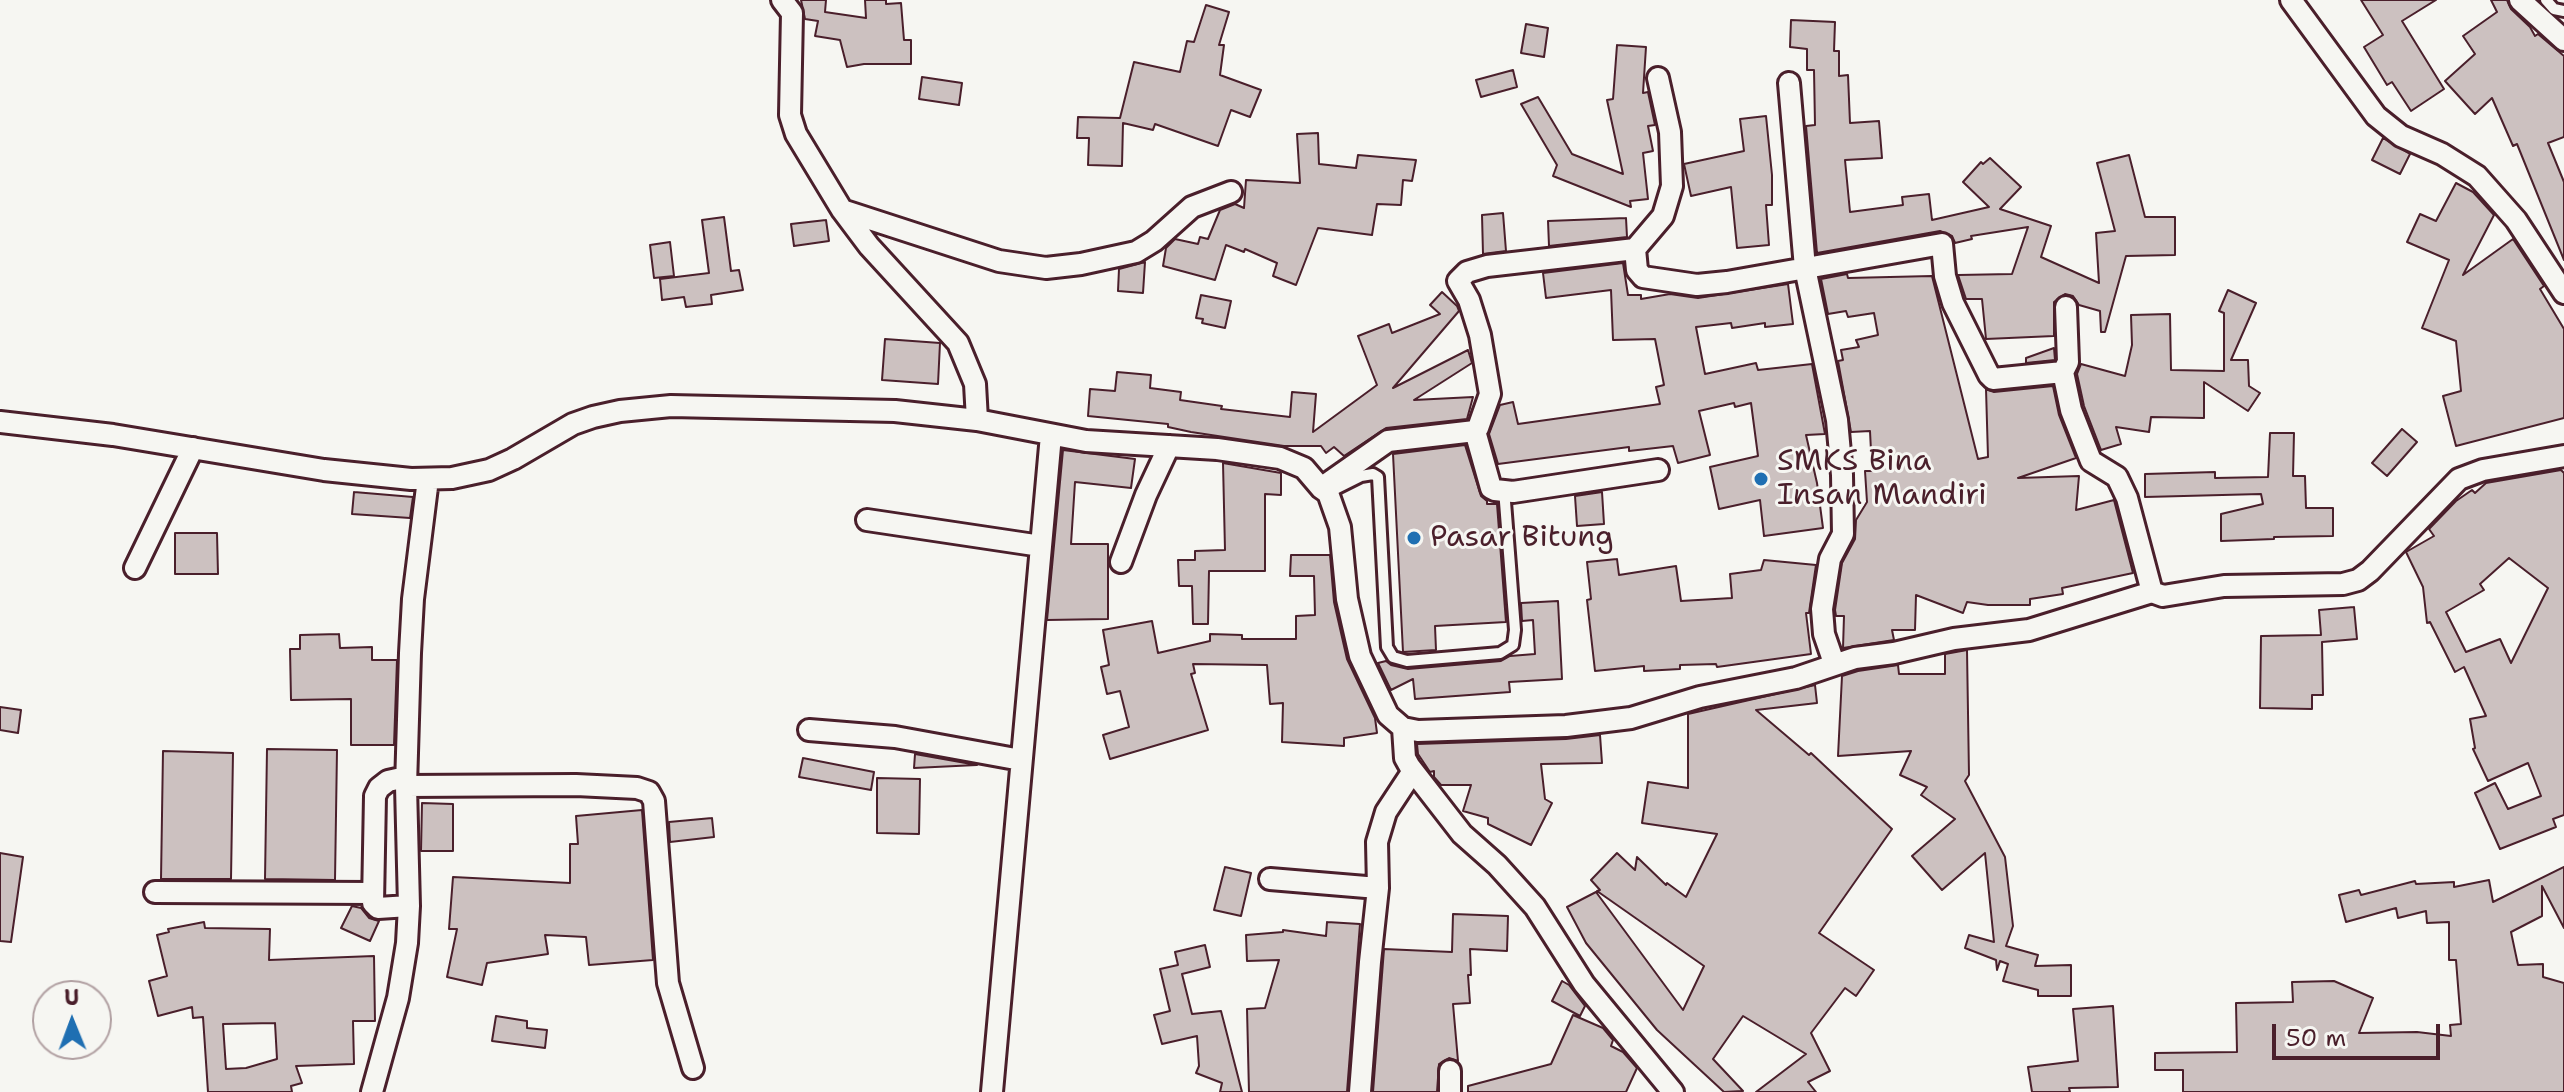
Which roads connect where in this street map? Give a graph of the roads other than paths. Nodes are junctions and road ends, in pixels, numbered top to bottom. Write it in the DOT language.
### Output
graph roads {
  1 [pos="782,0"];
  2 [pos="2291,0"];
  3 [pos="2520,0"];
  4 [pos="2546,0"];
  5 [pos="2564,11"];
  6 [pos="2564,40"];
  7 [pos="1658,78"];
  8 [pos="1789,83"];
  9 [pos="1231,192"];
  10 [pos="842,210"];
  11 [pos="1635,249"];
  12 [pos="1805,268"];
  13 [pos="2564,293"];
  14 [pos="2066,307"];
  15 [pos="2063,372"];
  16 [pos="977,420"];
  17 [pos="0,422"];
  18 [pos="1475,431"];
  19 [pos="1051,435"];
  20 [pos="1169,446"];
  21 [pos="193,448"];
  22 [pos="2564,456"];
  23 [pos="1658,470"];
  24 [pos="428,479"];
  25 [pos="1504,489"];
  26 [pos="1324,491"];
  27 [pos="867,520"];
  28 [pos="1041,546"];
  29 [pos="1121,562"];
  30 [pos="135,568"];
  31 [pos="2152,592"];
  32 [pos="1834,663"];
  33 [pos="1403,728"];
  34 [pos="809,730"];
  35 [pos="1021,760"];
  36 [pos="1413,771"];
  37 [pos="406,782"];
  38 [pos="1270,879"];
  39 [pos="1378,888"];
  40 [pos="155,892"];
  41 [pos="373,893"];
  42 [pos="409,906"];
  43 [pos="693,1068"];
  44 [pos="372,1092"];
  45 [pos="992,1092"];
  46 [pos="1360,1092"];
  47 [pos="1673,1092"];
  1 -- 10 [label="street"];
  2 -- 13 [label="street"];
  3 -- 6 [label="street"];
  4 -- 5 [label="lane"];
  7 -- 11 [label="street"];
  8 -- 12 [label="street"];
  9 -- 10 [label="street"];
  10 -- 16 [label="street"];
  11 -- 12 [label="street"];
  11 -- 18 [label="street"];
  12 -- 15 [label="street"];
  12 -- 32 [label="street"];
  14 -- 15 [label="street"];
  15 -- 31 [label="street"];
  16 -- 19 [label="street"];
  16 -- 24 [label="street"];
  17 -- 21 [label="street"];
  18 -- 25 [label="street"];
  18 -- 26 [label="street"];
  19 -- 20 [label="street"];
  19 -- 28 [label="street"];
  20 -- 26 [label="street"];
  20 -- 29 [label="street"];
  21 -- 24 [label="street"];
  21 -- 30 [label="street"];
  22 -- 31 [label="street"];
  23 -- 25 [label="street"];
  24 -- 37 [label="street"];
  25 -- 26 [label="lane"];
  26 -- 33 [label="street"];
  27 -- 28 [label="street"];
  28 -- 35 [label="street"];
  31 -- 32 [label="street"];
  32 -- 33 [label="street"];
  33 -- 36 [label="street"];
  34 -- 35 [label="street"];
  35 -- 45 [label="street"];
  36 -- 39 [label="street"];
  36 -- 47 [label="street"];
  37 -- 41 [label="street"];
  37 -- 42 [label="street"];
  37 -- 43 [label="street"];
  38 -- 39 [label="street"];
  39 -- 46 [label="street"];
  40 -- 41 [label="street"];
  41 -- 42 [label="street"];
  42 -- 44 [label="street"];
}
